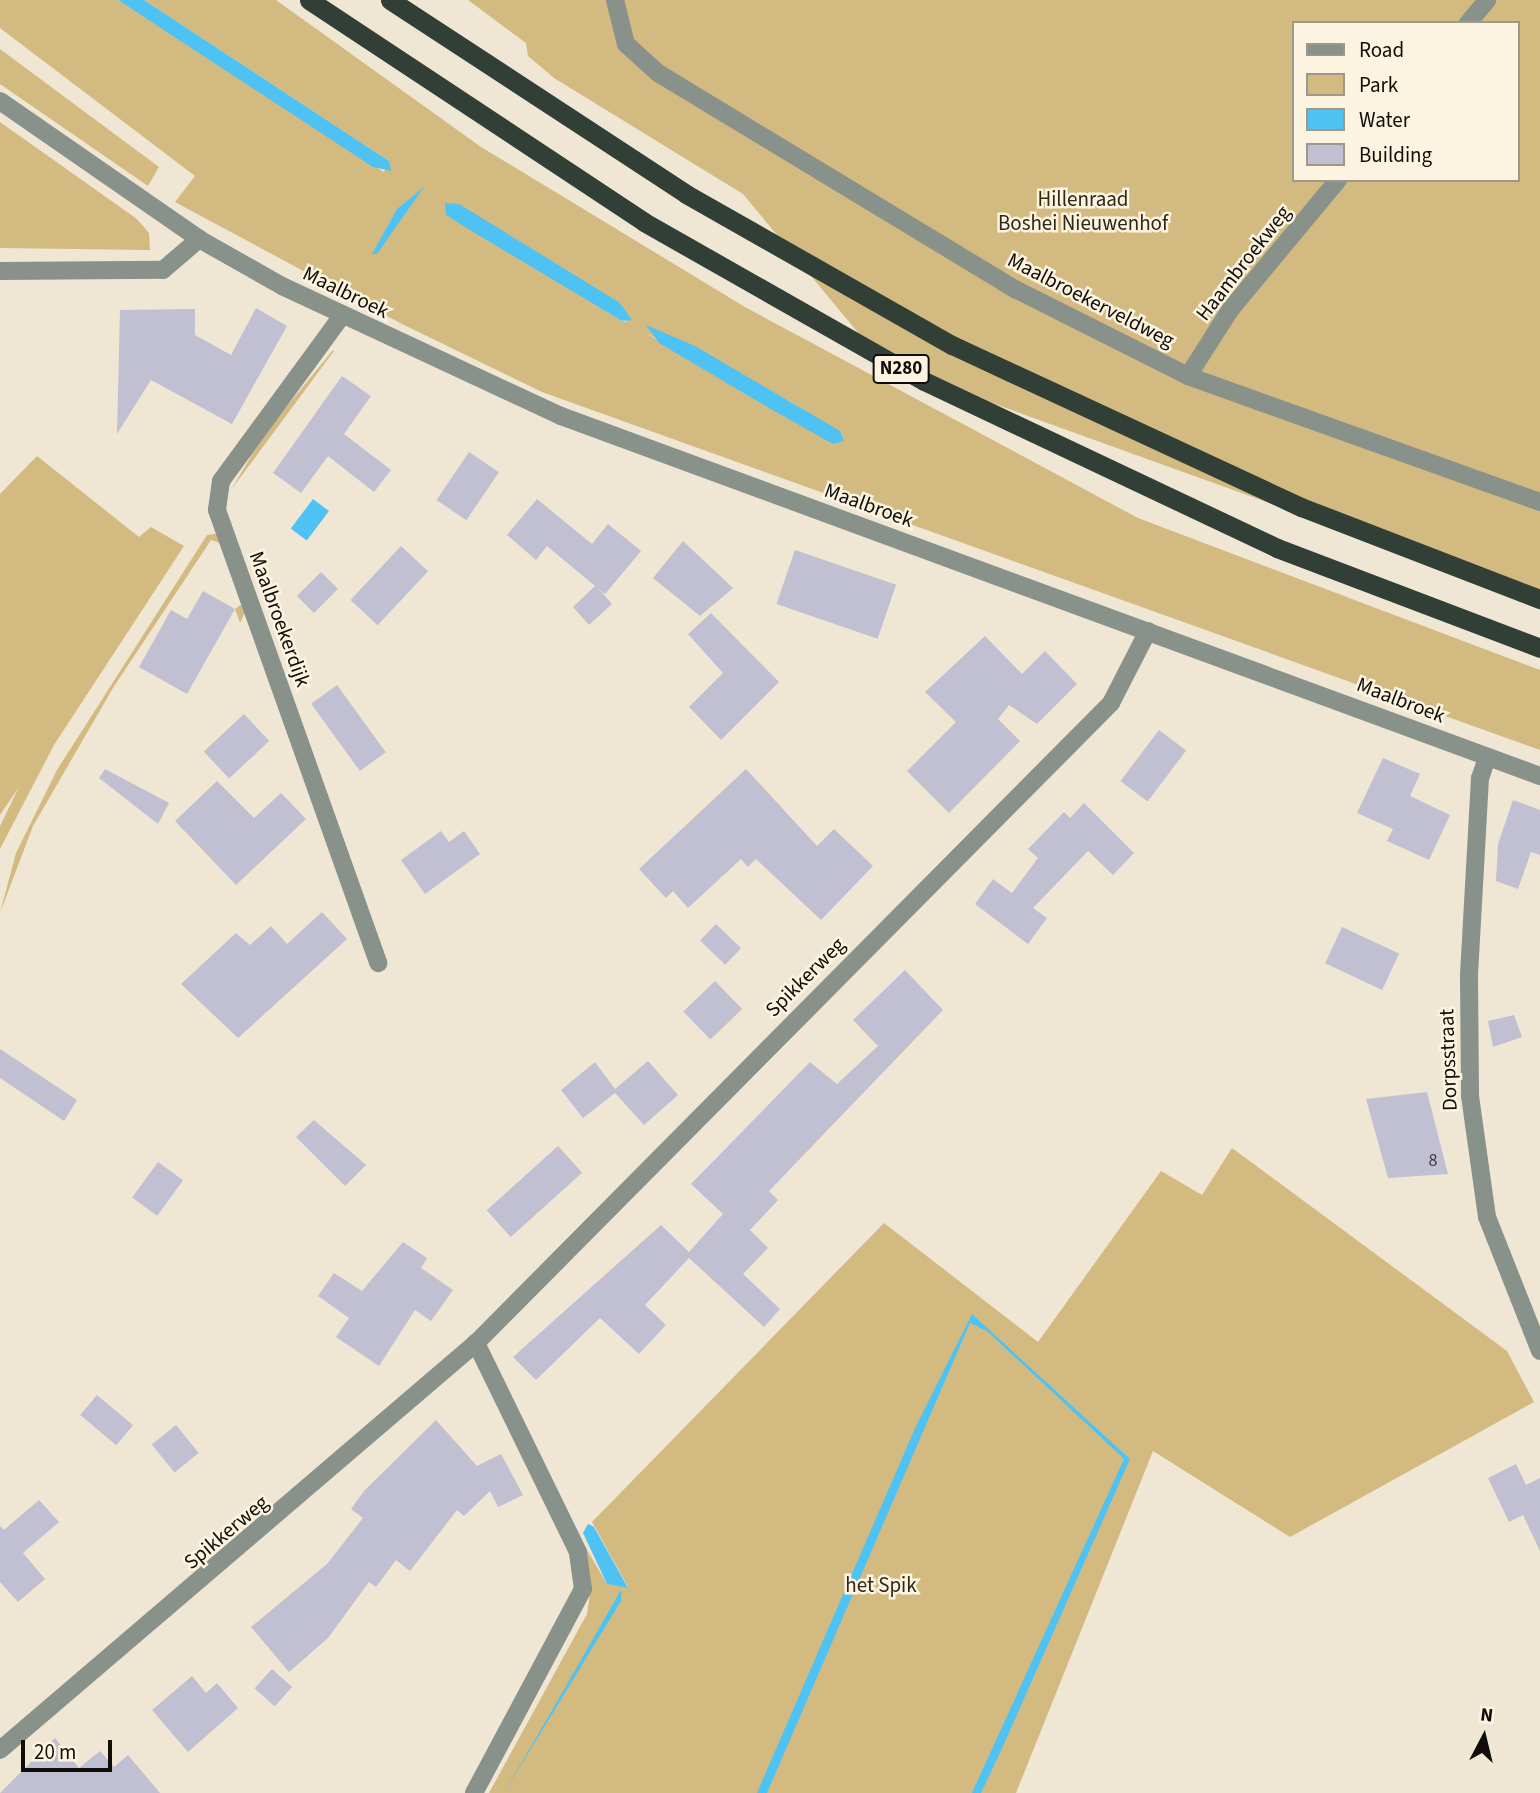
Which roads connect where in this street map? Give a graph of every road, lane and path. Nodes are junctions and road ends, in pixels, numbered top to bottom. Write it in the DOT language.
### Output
graph roads {
  1 [pos="309,0"];
  2 [pos="390,0"];
  3 [pos="615,0"];
  4 [pos="1487,0"];
  5 [pos="1470,21"];
  6 [pos="0,101"];
  7 [pos="1336,182"];
  8 [pos="199,239"];
  9 [pos="0,271"];
  10 [pos="341,317"];
  11 [pos="1188,376"];
  12 [pos="1540,502"];
  13 [pos="1540,599"];
  14 [pos="1148,631"];
  15 [pos="1540,648"];
  16 [pos="1487,758"];
  17 [pos="1540,776"];
  18 [pos="378,963"];
  19 [pos="476,1343"];
  20 [pos="1540,1351"];
  21 [pos="0,1750"];
  22 [pos="474,1793"];
  1 -- 15 [label="highway, N280"];
  2 -- 13 [label="highway, N280"];
  3 -- 11 [label="street, Maalbroekerveldweg"];
  4 -- 5 [label="street"];
  6 -- 8 [label="street, Maalbroek"];
  7 -- 11 [label="street, Haambroekweg"];
  8 -- 9 [label="street"];
  8 -- 10 [label="street, Maalbroek"];
  10 -- 14 [label="street, Maalbroek"];
  10 -- 18 [label="street, Maalbroekerdijk"];
  11 -- 12 [label="street, Maalbroekerveldweg"];
  14 -- 16 [label="street, Maalbroek"];
  14 -- 19 [label="street, Spikkerweg"];
  16 -- 17 [label="street, Maalbroek"];
  16 -- 20 [label="street, Dorpsstraat"];
  19 -- 21 [label="street, Spikkerweg"];
  19 -- 22 [label="street"];
}
